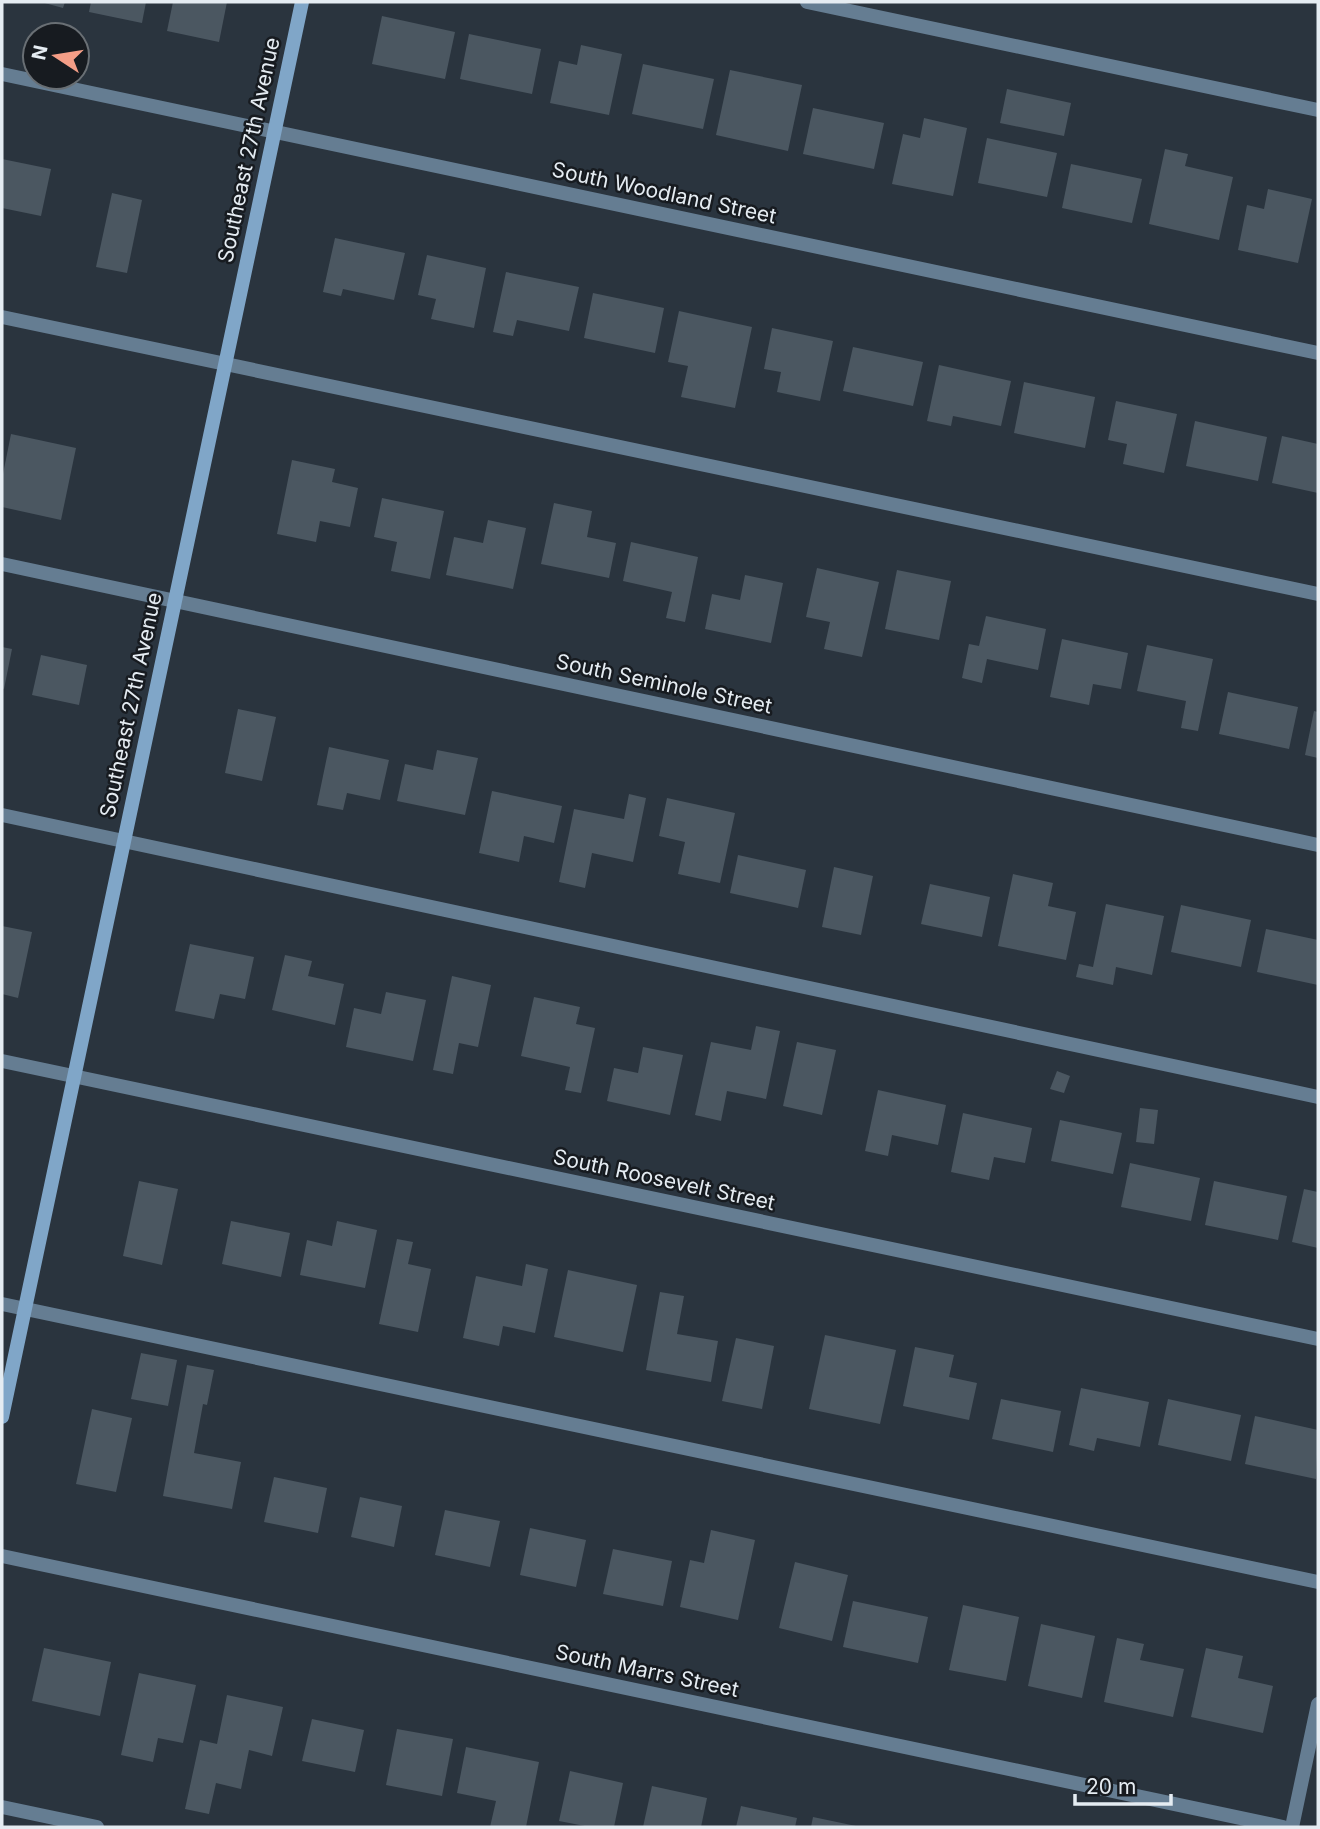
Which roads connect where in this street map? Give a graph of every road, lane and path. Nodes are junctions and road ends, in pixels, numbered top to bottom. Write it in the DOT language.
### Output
graph roads {
  1 [pos="302,2"];
  2 [pos="807,2"];
  3 [pos="2,74"];
  4 [pos="1318,110"];
  5 [pos="274,132"];
  6 [pos="2,317"];
  7 [pos="1318,353"];
  8 [pos="225,364"];
  9 [pos="2,564"];
  10 [pos="1318,594"];
  11 [pos="175,601"];
  12 [pos="2,815"];
  13 [pos="124,841"];
  14 [pos="1318,845"];
  15 [pos="2,1061"];
  16 [pos="74,1077"];
  17 [pos="1318,1097"];
  18 [pos="2,1304"];
  19 [pos="25,1309"];
  20 [pos="1318,1339"];
  21 [pos="2,1417"];
  22 [pos="2,1556"];
  23 [pos="1318,1581"];
  24 [pos="1318,1704"];
  25 [pos="2,1807"];
  26 [pos="97,1827"];
  27 [pos="1283,1827"];
  28 [pos="1292,1827"];
  1 -- 5 [label="main road, Southeast 27th Avenue"];
  2 -- 4 [label="street"];
  3 -- 5 [label="street, South Woodland Street"];
  5 -- 7 [label="street, South Woodland Street"];
  5 -- 8 [label="main road, Southeast 27th Avenue"];
  6 -- 8 [label="street"];
  8 -- 10 [label="street"];
  8 -- 11 [label="main road, Southeast 27th Avenue"];
  9 -- 11 [label="street, South Seminole Street"];
  11 -- 13 [label="main road, Southeast 27th Avenue"];
  11 -- 14 [label="street, South Seminole Street"];
  12 -- 13 [label="street"];
  13 -- 16 [label="main road, Southeast 27th Avenue"];
  13 -- 17 [label="street"];
  15 -- 16 [label="street, South Roosevelt Street"];
  16 -- 19 [label="main road, Southeast 27th Avenue"];
  16 -- 20 [label="street, South Roosevelt Street"];
  18 -- 19 [label="street"];
  19 -- 21 [label="main road, Southeast 27th Avenue"];
  19 -- 23 [label="street"];
  22 -- 27 [label="street, South Marrs Street"];
  24 -- 28 [label="street"];
  25 -- 26 [label="street"];
}
